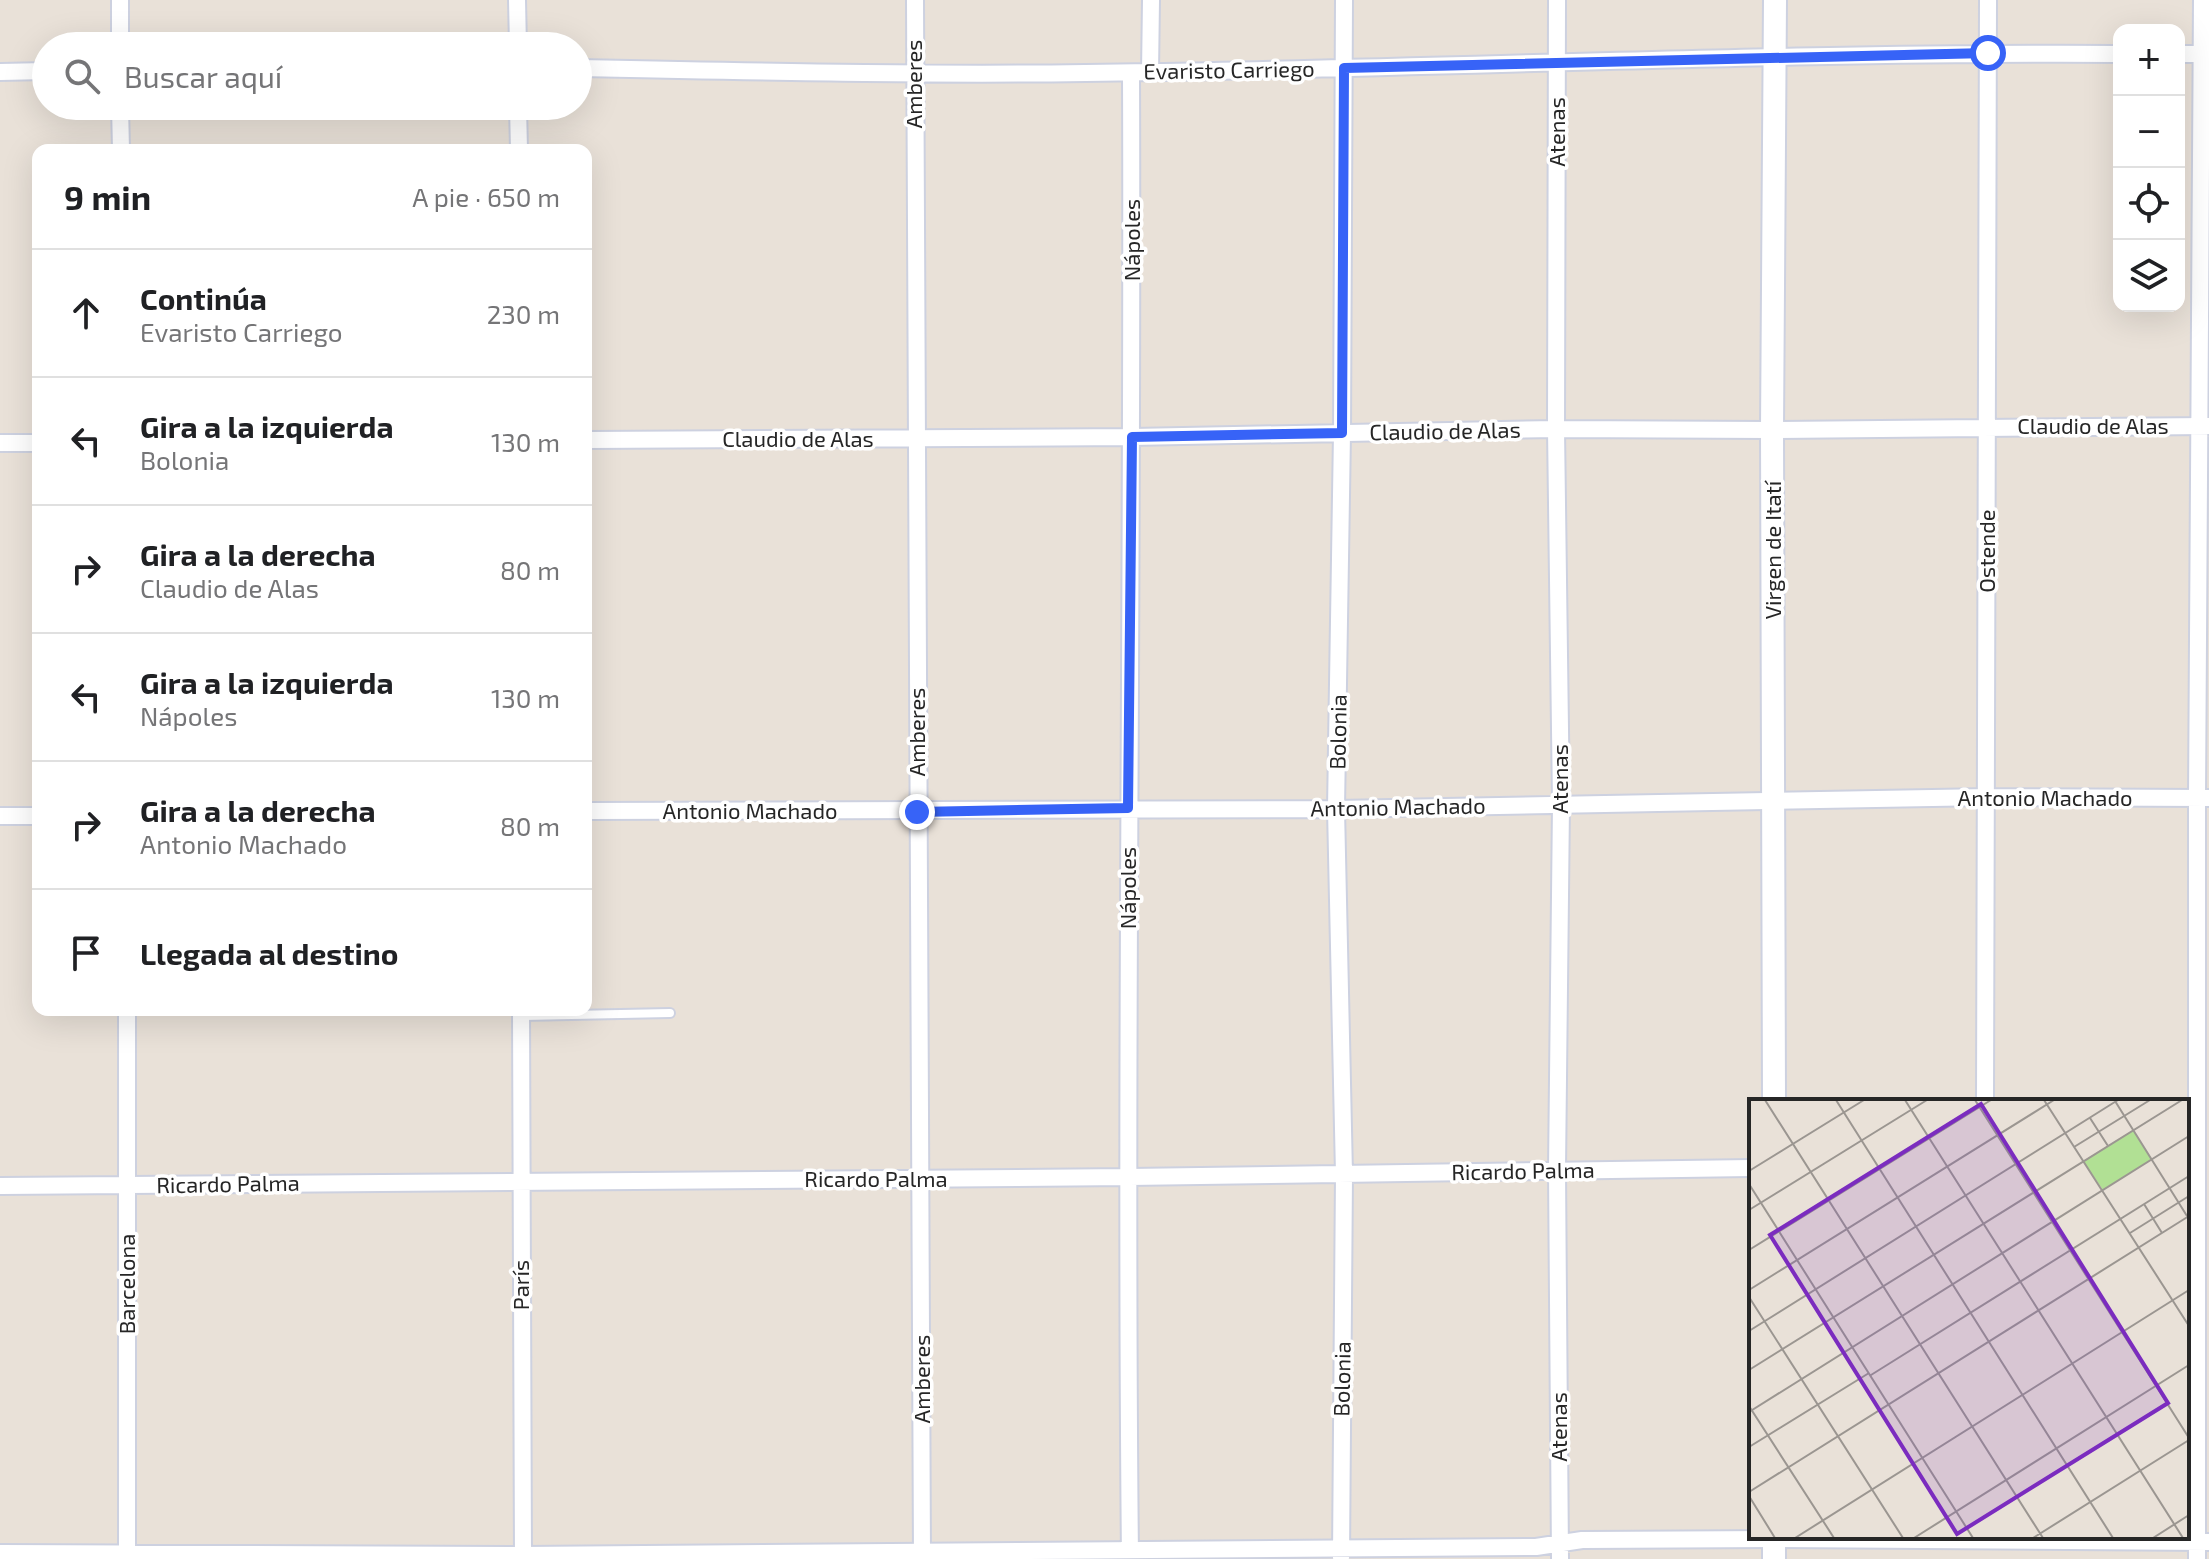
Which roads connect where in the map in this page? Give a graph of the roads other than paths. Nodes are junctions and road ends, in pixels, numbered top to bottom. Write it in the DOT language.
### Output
graph roads {
  1 [pos="120,0"];
  2 [pos="517,0"];
  3 [pos="915,0"];
  4 [pos="1151,0"];
  5 [pos="1344,0"];
  6 [pos="1557,0"];
  7 [pos="1775,0"];
  8 [pos="1988,0"];
  9 [pos="2202,0"];
  10 [pos="120,32"];
  11 [pos="518,32"];
  12 [pos="1988,53"];
  13 [pos="2113,54"];
  14 [pos="2185,54"];
  15 [pos="2206,54"];
  16 [pos="1774,57"];
  17 [pos="1557,63"];
  18 [pos="592,68"];
  19 [pos="1344,68"];
  20 [pos="32,71"];
  21 [pos="0,72"];
  22 [pos="1131,73"];
  23 [pos="1150,73"];
  24 [pos="914,74"];
  25 [pos="120,120"];
  26 [pos="518,120"];
  27 [pos="121,144"];
  28 [pos="519,144"];
  29 [pos="2204,426"];
  30 [pos="1986,427"];
  31 [pos="1556,429"];
  32 [pos="1772,430"];
  33 [pos="1342,433"];
  34 [pos="1132,437"];
  35 [pos="915,438"];
  36 [pos="592,440"];
  37 [pos="0,443"];
  38 [pos="32,443"];
  39 [pos="1988,797"];
  40 [pos="2203,798"];
  41 [pos="1775,801"];
  42 [pos="1561,804"];
  43 [pos="1128,808"];
  44 [pos="1336,809"];
  45 [pos="592,811"];
  46 [pos="917,812"];
  47 [pos="0,816"];
  48 [pos="32,816"];
  49 [pos="592,1013"];
  50 [pos="670,1013"];
  51 [pos="127,1016"];
  52 [pos="521,1016"];
  53 [pos="1774,1099"];
  54 [pos="1985,1099"];
  55 [pos="2198,1165"];
  56 [pos="1749,1168"];
  57 [pos="1557,1170"];
  58 [pos="1344,1174"];
  59 [pos="1129,1177"];
  60 [pos="922,1178"];
  61 [pos="521,1182"];
  62 [pos="126,1185"];
  63 [pos="0,1186"];
  64 [pos="1987,1539"];
  65 [pos="1774,1545"];
  66 [pos="2201,1548"];
  67 [pos="1560,1552"];
  68 [pos="0,1553"];
  69 [pos="1341,1554"];
  70 [pos="1130,1555"];
  71 [pos="127,1556"];
  72 [pos="922,1556"];
  73 [pos="523,1557"];
  74 [pos="1987,1559"];
  1 -- 10 [label="street"];
  2 -- 11 [label="street"];
  3 -- 24 [label="street, Amberes"];
  4 -- 23 [label="street"];
  5 -- 19 [label="street, Bolonia"];
  6 -- 17 [label="street, Atenas"];
  7 -- 16 [label="street, Virgen de Itatí"];
  8 -- 12 [label="street, Ostende"];
  9 -- 15 [label="street"];
  12 -- 13 [label="street, Evaristo Carriego"];
  12 -- 16 [label="street, Evaristo Carriego"];
  12 -- 30 [label="street, Ostende"];
  14 -- 15 [label="street"];
  15 -- 29 [label="street"];
  16 -- 17 [label="street, Evaristo Carriego"];
  16 -- 32 [label="street, Virgen de Itatí"];
  17 -- 19 [label="street, Evaristo Carriego"];
  17 -- 31 [label="street, Atenas"];
  18 -- 24 [label="street, Evaristo Carriego"];
  19 -- 23 [label="street, Evaristo Carriego"];
  19 -- 33 [label="street, Bolonia"];
  20 -- 21 [label="street"];
  22 -- 23 [label="street, Evaristo Carriego"];
  22 -- 24 [label="street, Evaristo Carriego"];
  22 -- 34 [label="street, Nápoles"];
  24 -- 35 [label="street, Amberes"];
  25 -- 27 [label="street"];
  26 -- 28 [label="street"];
  29 -- 30 [label="street, Claudio de Alas"];
  29 -- 40 [label="street"];
  30 -- 32 [label="street, Claudio de Alas"];
  30 -- 39 [label="street, Ostende"];
  31 -- 32 [label="street, Claudio de Alas"];
  31 -- 33 [label="street, Claudio de Alas"];
  31 -- 42 [label="street, Atenas"];
  32 -- 41 [label="street, Virgen de Itatí"];
  33 -- 34 [label="street, Claudio de Alas"];
  33 -- 44 [label="street, Bolonia"];
  34 -- 35 [label="street, Claudio de Alas"];
  34 -- 43 [label="street, Nápoles"];
  35 -- 36 [label="street, Claudio de Alas"];
  35 -- 46 [label="street, Amberes"];
  37 -- 38 [label="street"];
  39 -- 40 [label="street, Antonio Machado"];
  39 -- 41 [label="street, Antonio Machado"];
  39 -- 54 [label="street, Ostende"];
  40 -- 55 [label="street"];
  41 -- 42 [label="street, Antonio Machado"];
  41 -- 53 [label="street, Virgen de Itatí"];
  42 -- 44 [label="street, Antonio Machado"];
  42 -- 57 [label="street, Atenas"];
  43 -- 44 [label="street, Antonio Machado"];
  43 -- 46 [label="street, Antonio Machado"];
  43 -- 59 [label="street, Nápoles"];
  44 -- 58 [label="street, Bolonia"];
  45 -- 46 [label="street, Antonio Machado"];
  46 -- 60 [label="street, Amberes"];
  47 -- 48 [label="street"];
  49 -- 50 [label="lane"];
  51 -- 62 [label="street, Barcelona"];
  52 -- 61 [label="street, París"];
  55 -- 66 [label="street"];
  56 -- 57 [label="street, Ricardo Palma"];
  57 -- 58 [label="street, Ricardo Palma"];
  57 -- 67 [label="street, Atenas"];
  58 -- 59 [label="street, Ricardo Palma"];
  58 -- 69 [label="street, Bolonia"];
  59 -- 60 [label="street, Ricardo Palma"];
  59 -- 70 [label="street, Nápoles"];
  60 -- 61 [label="street, Ricardo Palma"];
  60 -- 72 [label="street, Amberes"];
  61 -- 62 [label="street, Ricardo Palma"];
  61 -- 73 [label="street, París"];
  62 -- 63 [label="street, Ricardo Palma"];
  62 -- 71 [label="street, Barcelona"];
  64 -- 65 [label="street"];
  64 -- 66 [label="street"];
  64 -- 74 [label="street"];
  65 -- 67 [label="street"];
  67 -- 69 [label="street"];
  68 -- 71 [label="street"];
  69 -- 70 [label="street"];
  70 -- 72 [label="street"];
  71 -- 73 [label="street"];
  72 -- 73 [label="street"];
}
